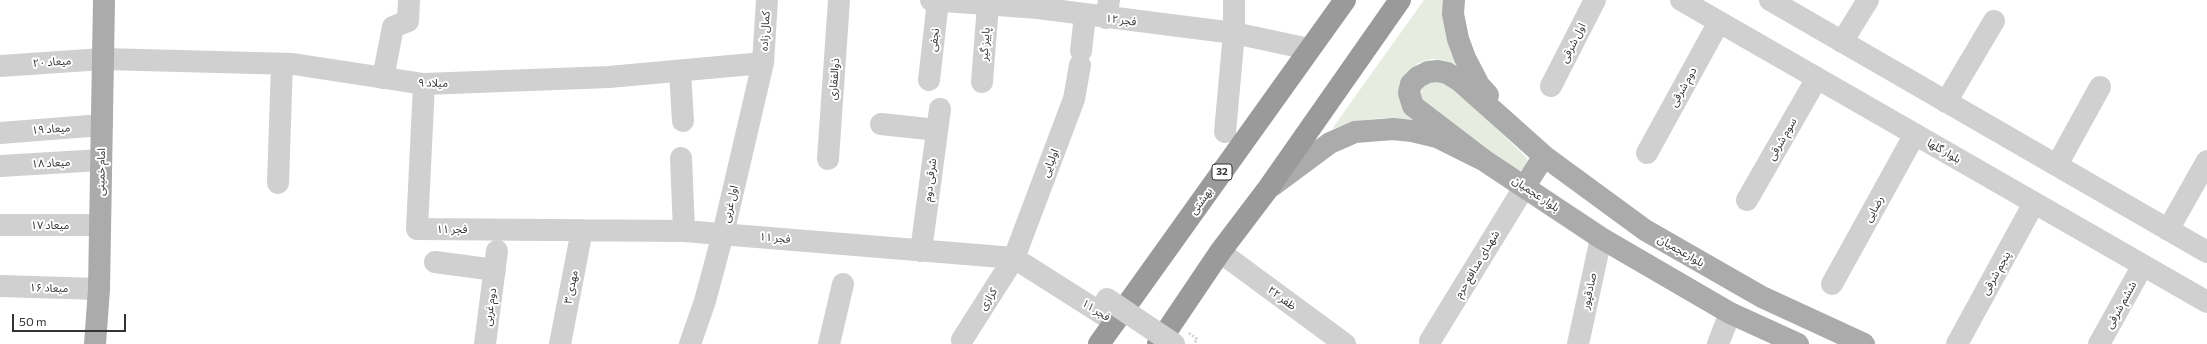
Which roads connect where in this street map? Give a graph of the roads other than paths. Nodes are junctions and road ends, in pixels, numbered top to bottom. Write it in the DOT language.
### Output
graph roads {
  1 [pos="104,0"];
  2 [pos="409,0"];
  3 [pos="766,0"];
  4 [pos="839,0"];
  5 [pos="934,0"];
  6 [pos="1234,0"];
  7 [pos="1344,0"];
  8 [pos="1400,0"];
  9 [pos="1454,0"];
  10 [pos="1595,0"];
  11 [pos="1681,0"];
  12 [pos="1770,0"];
  13 [pos="1868,0"];
  14 [pos="1039,4"];
  15 [pos="988,5"];
  16 [pos="1108,9"];
  17 [pos="1084,15"];
  18 [pos="1994,21"];
  19 [pos="1719,22"];
  20 [pos="1234,33"];
  21 [pos="1842,42"];
  22 [pos="1309,49"];
  23 [pos="103,59"];
  24 [pos="763,63"];
  25 [pos="282,64"];
  26 [pos="0,66"];
  27 [pos="680,72"];
  28 [pos="383,78"];
  29 [pos="1817,78"];
  30 [pos="929,80"];
  31 [pos="982,82"];
  32 [pos="424,84"];
  33 [pos="1551,86"];
  34 [pos="2100,87"];
  35 [pos="1946,102"];
  36 [pos="683,122"];
  37 [pos="881,124"];
  38 [pos="102,125"];
  39 [pos="1515,129"];
  40 [pos="1225,132"];
  41 [pos="0,133"];
  42 [pos="1915,134"];
  43 [pos="1647,153"];
  44 [pos="1544,156"];
  45 [pos="681,158"];
  46 [pos="828,159"];
  47 [pos="101,160"];
  48 [pos="1485,161"];
  49 [pos="2207,161"];
  50 [pos="2057,165"];
  51 [pos="0,166"];
  52 [pos="278,183"];
  53 [pos="1524,186"];
  54 [pos="1267,190"];
  55 [pos="1747,200"];
  56 [pos="2034,203"];
  57 [pos="0,225"];
  58 [pos="100,225"];
  59 [pos="582,230"];
  60 [pos="2168,230"];
  61 [pos="684,231"];
  62 [pos="723,234"];
  63 [pos="1601,238"];
  64 [pos="921,251"];
  65 [pos="1220,252"];
  66 [pos="2207,252"];
  67 [pos="1014,258"];
  68 [pos="435,262"];
  69 [pos="2143,265"];
  70 [pos="843,284"];
  71 [pos="1832,284"];
  72 [pos="0,286"];
  73 [pos="99,289"];
  74 [pos="1107,299"];
  75 [pos="2207,302"];
  76 [pos="1730,313"];
  77 [pos="1115,322"];
  78 [pos="962,340"];
  79 [pos="1430,341"];
  80 [pos="95,344"];
  81 [pos="485,344"];
  82 [pos="560,344"];
  83 [pos="690,344"];
  84 [pos="829,344"];
  85 [pos="1099,344"];
  86 [pos="1158,344"];
  87 [pos="1174,344"];
  88 [pos="1345,344"];
  89 [pos="1578,344"];
  90 [pos="1718,344"];
  91 [pos="1798,344"];
  92 [pos="1864,344"];
  93 [pos="1957,344"];
  94 [pos="2099,344"];
  1 -- 23 [label="main road, امام خمینی"];
  2 -- 28 [label="street"];
  3 -- 24 [label="street, کمال زاده"];
  4 -- 46 [label="street, ذوالفقاری"];
  5 -- 15 [label="street, فجر ۱۲"];
  5 -- 30 [label="street, نجفی"];
  6 -- 20 [label="street"];
  7 -- 22 [label="highway, بهشتی / 32"];
  8 -- 54 [label="highway"];
  9 -- 39 [label="main road"];
  10 -- 33 [label="street, اول شرقی"];
  11 -- 19 [label="street, بلوار گلها"];
  12 -- 21 [label="street"];
  13 -- 21 [label="street"];
  14 -- 15 [label="street, فجر ۱۲"];
  14 -- 17 [label="street, فجر ۱۲"];
  15 -- 31 [label="street, پاییز گیر"];
  16 -- 17 [label="street, فجر ۱۲"];
  16 -- 20 [label="street, فجر ۱۲"];
  17 -- 67 [label="street, اولیایی"];
  18 -- 35 [label="street"];
  19 -- 29 [label="street, بلوار گلها"];
  19 -- 43 [label="street, دوم شرقی"];
  20 -- 22 [label="street, فجر ۱۲"];
  20 -- 40 [label="street"];
  21 -- 35 [label="street"];
  22 -- 77 [label="highway, بهشتی / 32"];
  23 -- 25 [label="street, میلاد ۹"];
  23 -- 26 [label="street, میعاد ۲۰"];
  23 -- 38 [label="main road, امام خمینی"];
  24 -- 27 [label="street, میلاد ۹"];
  24 -- 62 [label="street, اول غربی"];
  25 -- 28 [label="street, میلاد ۹"];
  25 -- 52 [label="street"];
  27 -- 32 [label="street, میلاد ۹"];
  27 -- 36 [label="street"];
  28 -- 32 [label="street, میلاد ۹"];
  29 -- 42 [label="street, بلوار گلها"];
  29 -- 55 [label="street, سوم شرقی"];
  32 -- 59 [label="street, فجر ۱۱"];
  34 -- 50 [label="street"];
  35 -- 50 [label="street"];
  37 -- 64 [label="street, شرقی دوم"];
  38 -- 41 [label="street, میعاد ۱۹"];
  38 -- 47 [label="main road, امام خمینی"];
  39 -- 44 [label="main road, بلوارعجمیان"];
  39 -- 48 [label="main road"];
  42 -- 56 [label="street, بلوار گلها"];
  42 -- 71 [label="street, رضایی"];
  44 -- 53 [label="main road"];
  44 -- 92 [label="main road, بلوارعجمیان"];
  45 -- 61 [label="street"];
  47 -- 51 [label="street, میعاد ۱۸"];
  47 -- 58 [label="main road, امام خمینی"];
  48 -- 53 [label="main road, بلوار عجمیان"];
  48 -- 54 [label="main road, بلوار عجمیان"];
  49 -- 60 [label="street"];
  50 -- 60 [label="street"];
  53 -- 63 [label="main road, بلوار عجمیان"];
  53 -- 79 [label="street, شهدای مدافع حرم"];
  54 -- 65 [label="highway"];
  56 -- 69 [label="street, بلوار گلها"];
  56 -- 93 [label="street, پنجم شرقی"];
  57 -- 58 [label="street, میعاد ۱۷"];
  58 -- 73 [label="main road, امام خمینی"];
  59 -- 61 [label="street, فجر ۱۱"];
  59 -- 82 [label="street, مهدی ۳"];
  60 -- 66 [label="street"];
  61 -- 62 [label="street, فجر ۱۱"];
  62 -- 64 [label="street, فجر ۱۱"];
  62 -- 83 [label="street, اول غربی"];
  63 -- 76 [label="main road, بلوار عجمیان"];
  63 -- 89 [label="street, صادقپور"];
  64 -- 67 [label="street, فجر ۱۱"];
  65 -- 86 [label="highway"];
  65 -- 88 [label="street, ظفر ۲۲"];
  67 -- 77 [label="street, فجر ۱۱"];
  67 -- 78 [label="street, کزازی"];
  68 -- 81 [label="street, دوم غربی"];
  69 -- 75 [label="street, بلوار گلها"];
  69 -- 94 [label="street, ششم شرقی"];
  70 -- 84 [label="street"];
  72 -- 73 [label="street, میعاد ۱۶"];
  73 -- 80 [label="main road, امام خمینی"];
  74 -- 87 [label="street, bridge"];
  76 -- 90 [label="street"];
  76 -- 91 [label="main road, بلوار عجمیان"];
  77 -- 85 [label="highway, بهشتی / 32"];
}
